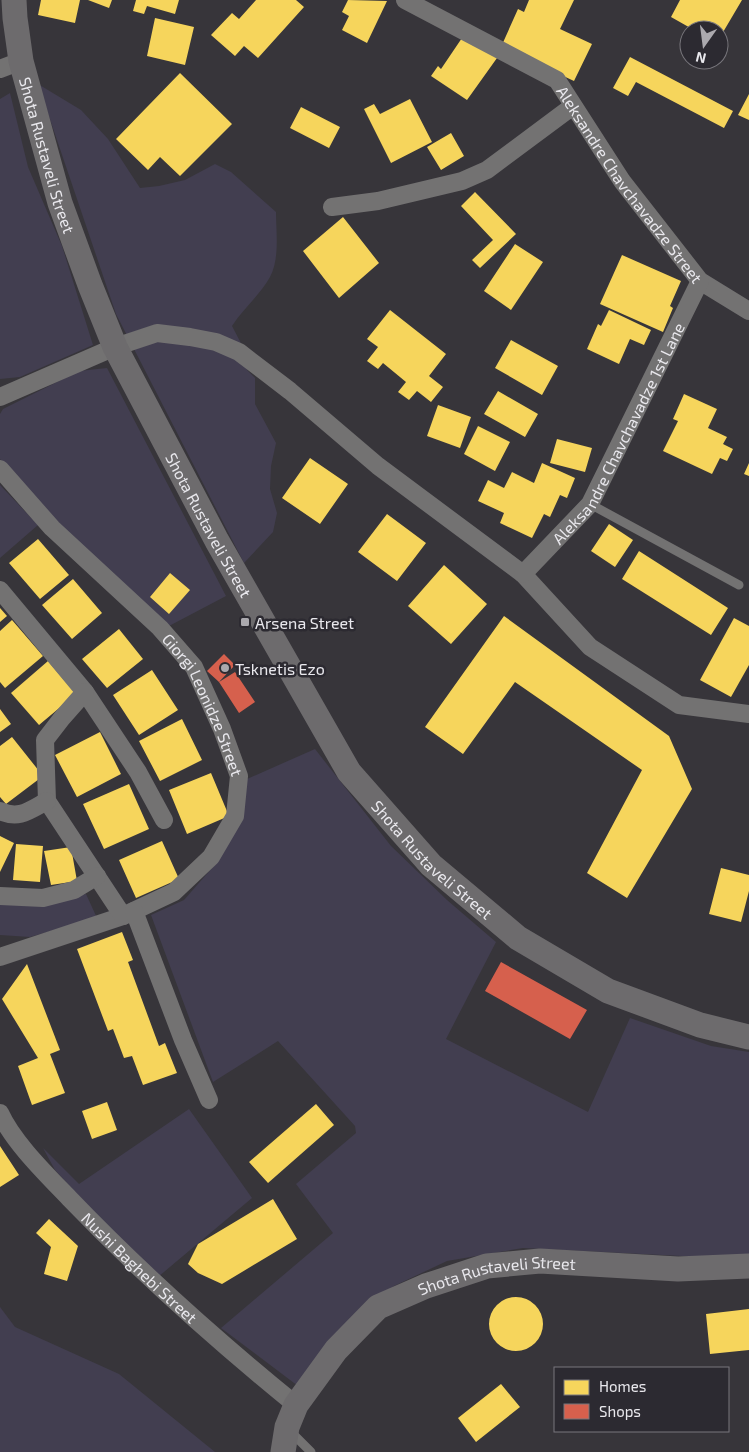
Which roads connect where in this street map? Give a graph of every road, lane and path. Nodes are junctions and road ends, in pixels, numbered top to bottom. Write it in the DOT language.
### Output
graph roads {
  1 [pos="14,0"];
  2 [pos="405,0"];
  3 [pos="10,65"];
  4 [pos="573,106"];
  5 [pos="332,207"];
  6 [pos="700,281"];
  7 [pos="749,311"];
  8 [pos="115,346"];
  9 [pos="0,397"];
  10 [pos="0,470"];
  11 [pos="590,504"];
  12 [pos="523,574"];
  13 [pos="738,585"];
  14 [pos="0,590"];
  15 [pos="85,692"];
  16 [pos="749,714"];
  17 [pos="47,801"];
  18 [pos="0,810"];
  19 [pos="164,820"];
  20 [pos="97,876"];
  21 [pos="0,896"];
  22 [pos="129,913"];
  23 [pos="0,957"];
  24 [pos="749,1037"];
  25 [pos="210,1100"];
  26 [pos="0,1113"];
  27 [pos="749,1266"];
  28 [pos="291,1416"];
  29 [pos="283,1452"];
  30 [pos="311,1452"];
  1 -- 3 [label="main road, Shota Rustaveli Street"];
  2 -- 4 [label="street, Aleksandre Chavchavadze Street"];
  3 -- 8 [label="main road, Shota Rustaveli Street"];
  4 -- 5 [label="street"];
  4 -- 6 [label="street, Aleksandre Chavchavadze Street"];
  6 -- 7 [label="street, Aleksandre Chavchavadze Street"];
  6 -- 11 [label="street, Aleksandre Chavchavadze 1st Lane"];
  8 -- 9 [label="street"];
  8 -- 12 [label="street"];
  8 -- 24 [label="main road, Shota Rustaveli Street"];
  10 -- 22 [label="street, Giorgi Leonidze Street"];
  11 -- 12 [label="street, Aleksandre Chavchavadze 1st Lane"];
  11 -- 13 [label="lane"];
  12 -- 16 [label="street"];
  14 -- 15 [label="street"];
  15 -- 17 [label="street"];
  15 -- 19 [label="street"];
  17 -- 18 [label="street"];
  17 -- 20 [label="street"];
  20 -- 21 [label="street"];
  20 -- 22 [label="street"];
  22 -- 23 [label="street, Giorgi Leonidze Street"];
  22 -- 25 [label="street"];
  26 -- 28 [label="street, Nushi Baghebi Street"];
  27 -- 28 [label="main road, Shota Rustaveli Street"];
  28 -- 29 [label="main road"];
  28 -- 30 [label="lane"];
}
